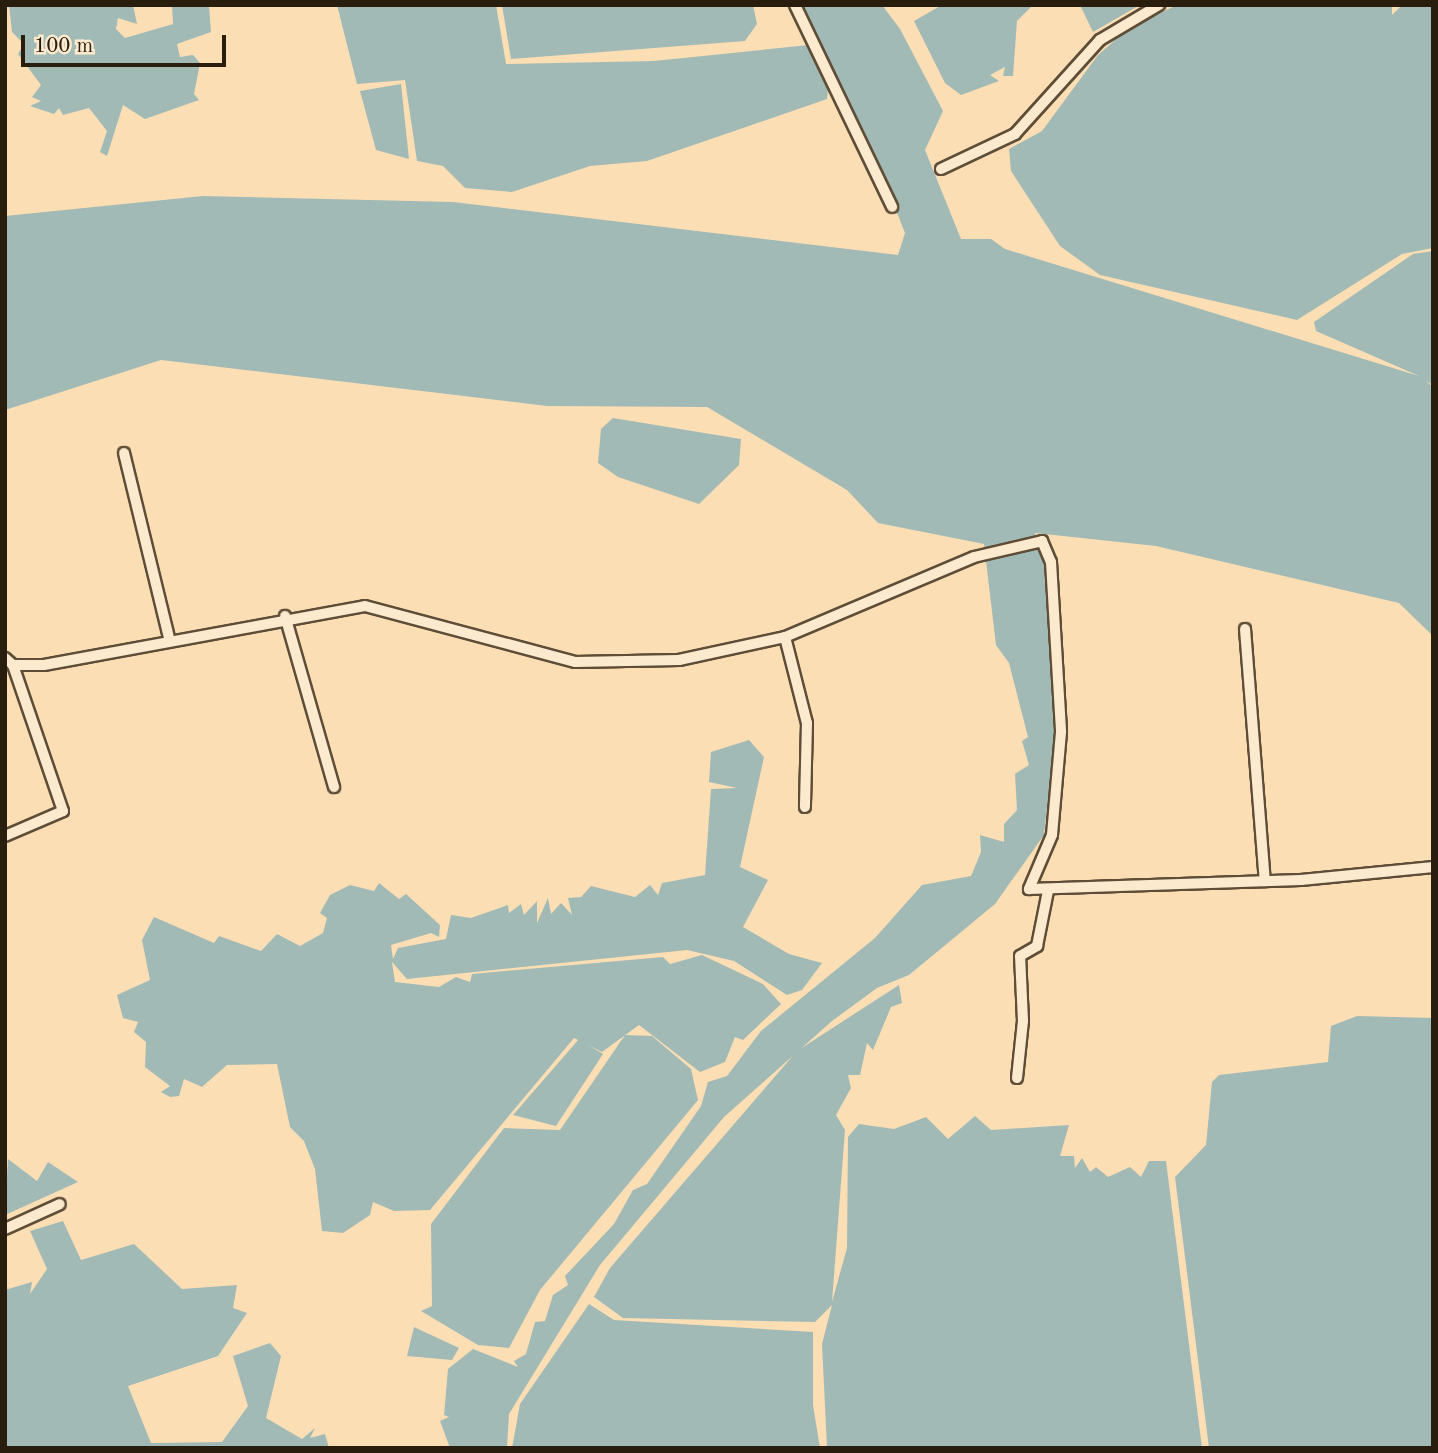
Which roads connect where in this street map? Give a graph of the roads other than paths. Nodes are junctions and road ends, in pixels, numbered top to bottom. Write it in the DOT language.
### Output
graph roads {
  1 [pos="795,5"];
  2 [pos="1158,5"];
  3 [pos="941,169"];
  4 [pos="892,207"];
  5 [pos="124,453"];
  6 [pos="285,616"];
  7 [pos="1245,629"];
  8 [pos="785,637"];
  9 [pos="169,638"];
  10 [pos="9,661"];
  11 [pos="334,787"];
  12 [pos="805,807"];
  13 [pos="5,836"];
  14 [pos="1433,867"];
  15 [pos="1265,881"];
  16 [pos="1048,891"];
  17 [pos="1017,1079"];
  18 [pos="60,1204"];
  19 [pos="5,1229"];
  1 -- 4 [label="street"];
  2 -- 3 [label="street"];
  5 -- 9 [label="street"];
  6 -- 8 [label="street"];
  6 -- 9 [label="street"];
  6 -- 11 [label="street"];
  7 -- 15 [label="street"];
  8 -- 12 [label="street"];
  8 -- 16 [label="street"];
  9 -- 10 [label="street"];
  10 -- 13 [label="street"];
  14 -- 15 [label="street"];
  15 -- 16 [label="street"];
  16 -- 17 [label="street"];
  18 -- 19 [label="street"];
}
